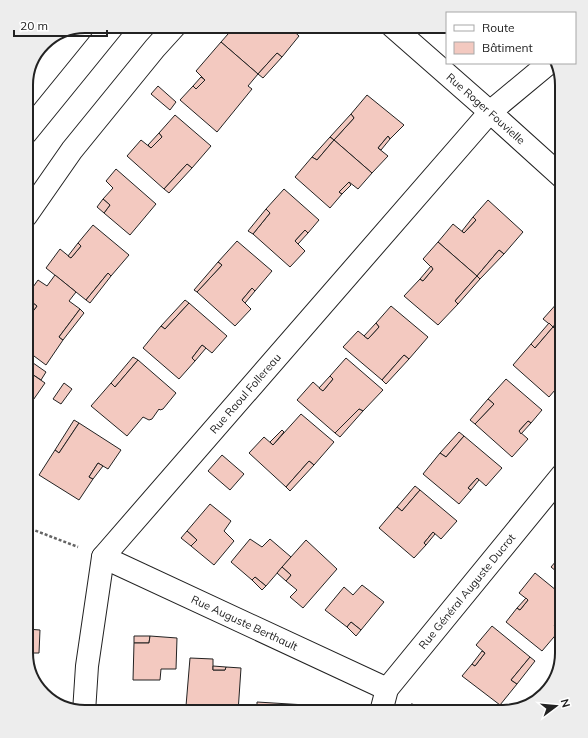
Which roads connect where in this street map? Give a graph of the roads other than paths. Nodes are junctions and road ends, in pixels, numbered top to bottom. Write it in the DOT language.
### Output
graph roads {
  1 [pos="107,33"];
  2 [pos="169,33"];
  3 [pos="400,33"];
  4 [pos="548,64"];
  5 [pos="490,112"];
  6 [pos="33,124"];
  7 [pos="555,171"];
  8 [pos="33,206"];
  9 [pos="555,484"];
  10 [pos="103,557"];
  11 [pos="387,689"];
  12 [pos="84,705"];
  13 [pos="383,705"];
  1 -- 6 [label="street"];
  2 -- 8 [label="street"];
  3 -- 5 [label="street, Rue Roger Fouvielle"];
  4 -- 5 [label="street, Rue Raoul Follereau"];
  5 -- 7 [label="street, Rue Roger Fouvielle"];
  5 -- 10 [label="street, Rue Raoul Follereau"];
  9 -- 11 [label="street, Rue Général Auguste Ducrot"];
  10 -- 11 [label="street, Rue Auguste Berthault"];
  10 -- 12 [label="street"];
  11 -- 13 [label="street, Rue Général Auguste Ducrot"];
}
